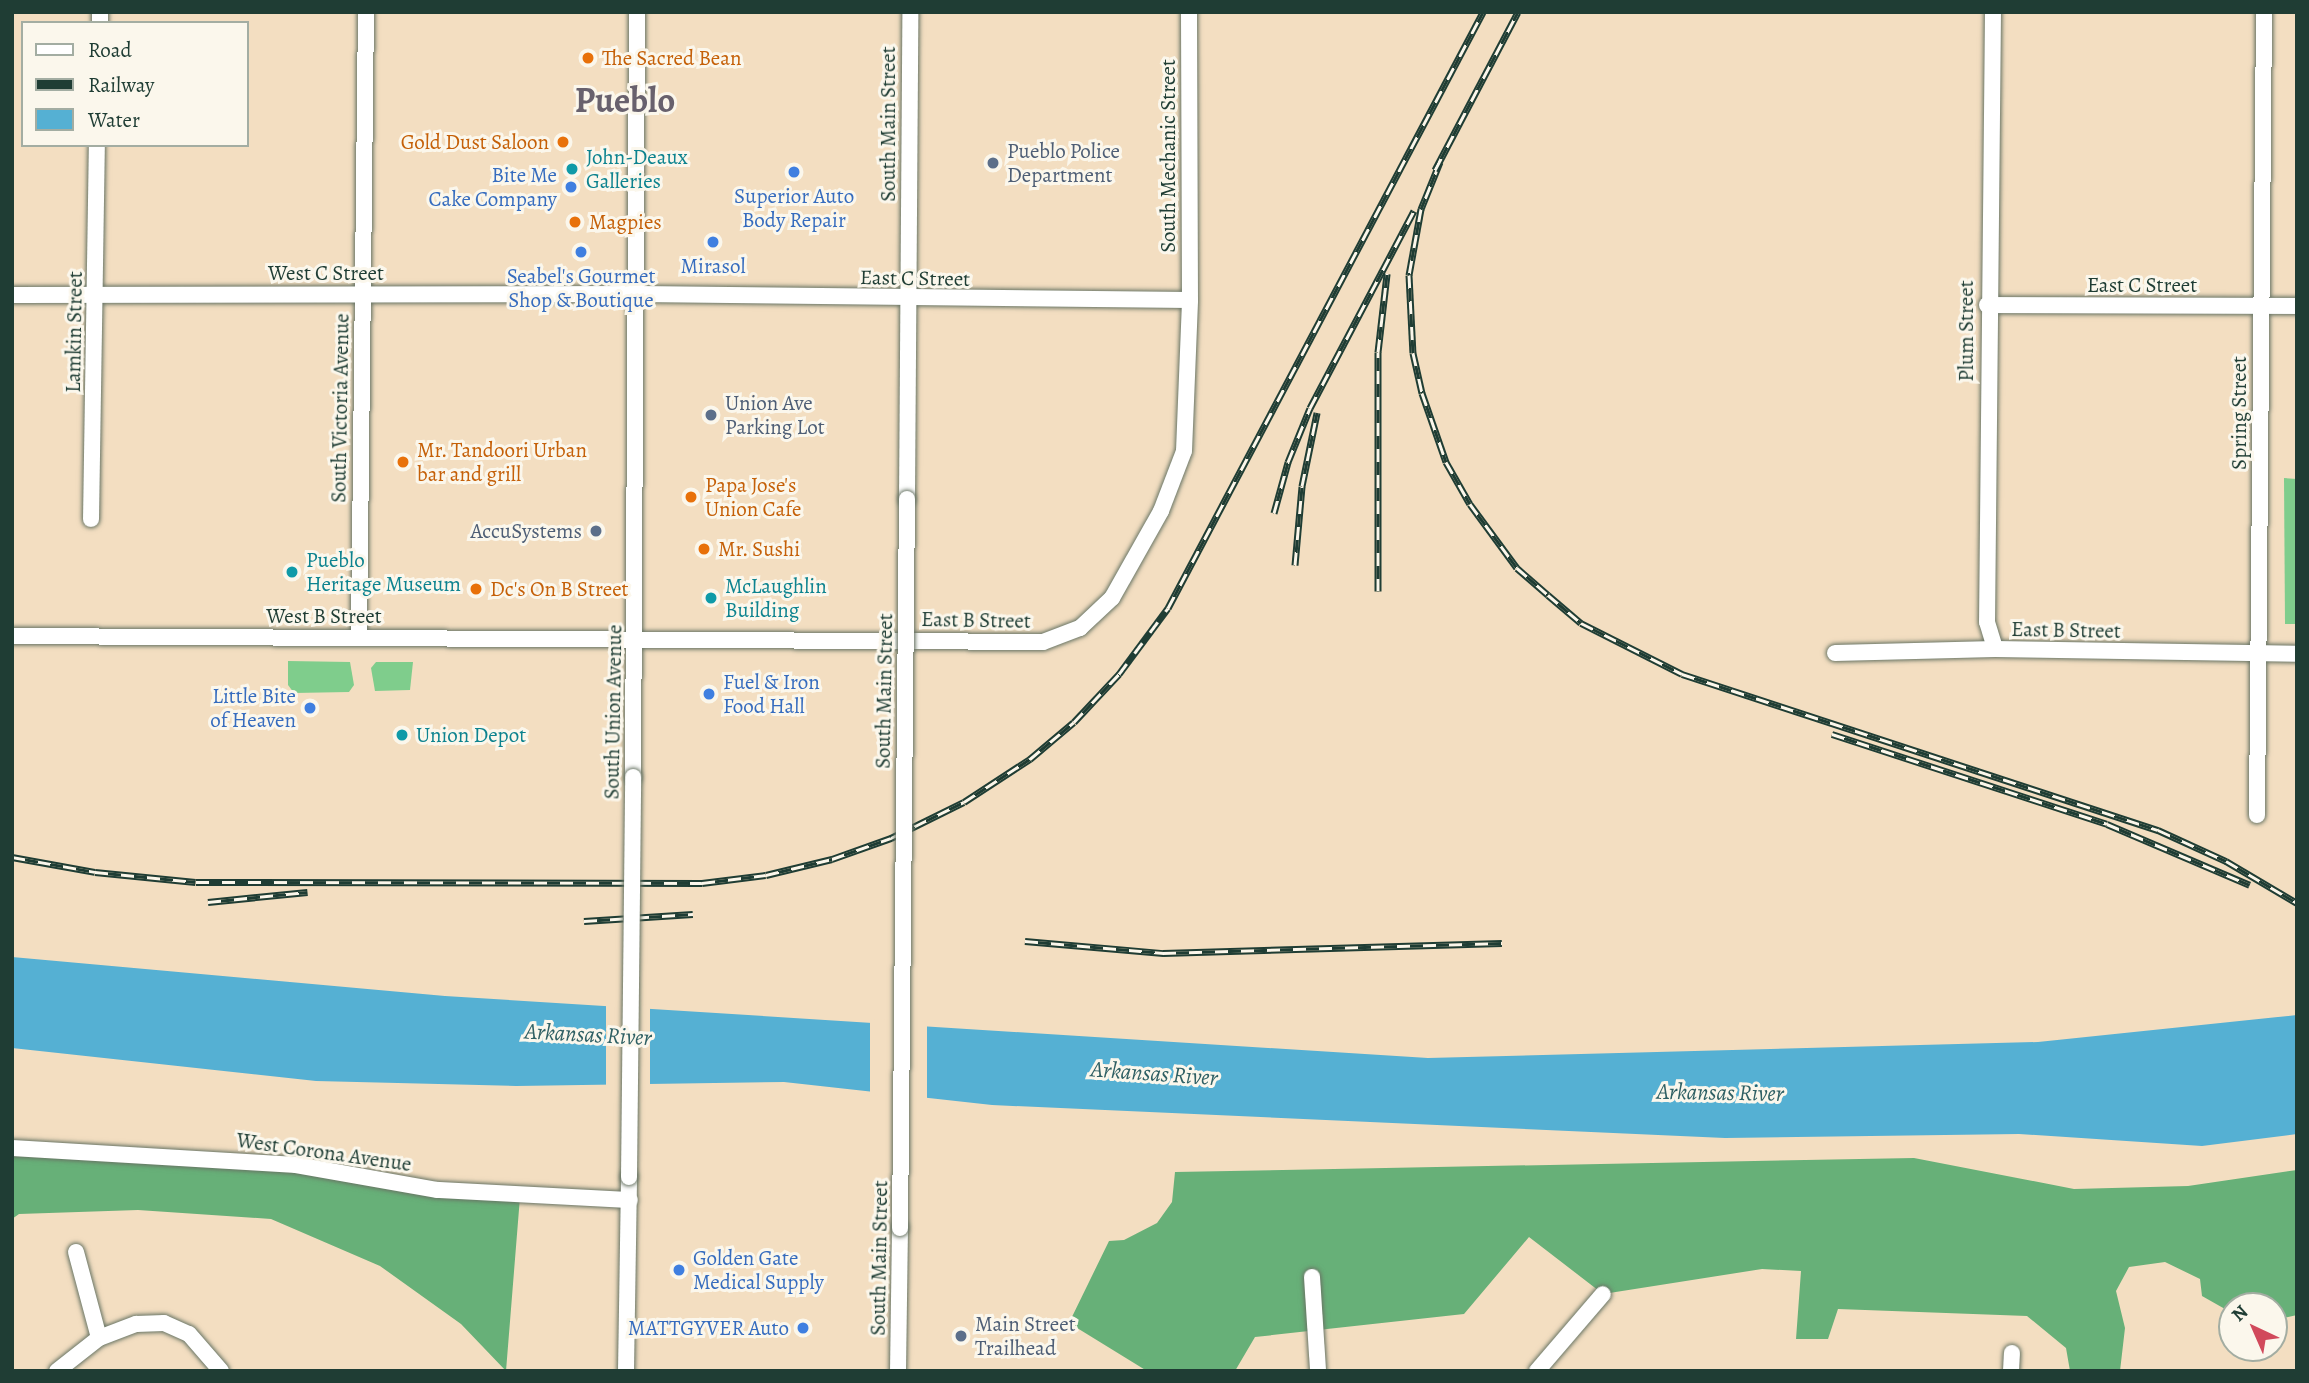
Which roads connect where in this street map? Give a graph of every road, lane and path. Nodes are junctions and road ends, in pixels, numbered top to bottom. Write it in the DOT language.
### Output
graph roads {
  1 [pos="366,12"];
  2 [pos="637,12"];
  3 [pos="910,12"];
  4 [pos="1189,12"];
  5 [pos="1993,12"];
  6 [pos="2264,12"];
  7 [pos="97,147"];
  8 [pos="362,294"];
  9 [pos="639,294"];
  10 [pos="12,295"];
  11 [pos="96,295"];
  12 [pos="908,298"];
  13 [pos="1190,300"];
  14 [pos="1987,305"];
  15 [pos="2261,306"];
  16 [pos="2297,306"];
  17 [pos="91,519"];
  18 [pos="12,636"];
  19 [pos="359,636"];
  20 [pos="636,637"];
  21 [pos="1995,649"];
  22 [pos="1835,653"];
  23 [pos="2259,654"];
  24 [pos="2297,654"];
  25 [pos="2257,814"];
  26 [pos="12,1148"];
  27 [pos="630,1200"];
  28 [pos="76,1252"];
  29 [pos="1312,1277"];
  30 [pos="1603,1294"];
  31 [pos="99,1338"];
  32 [pos="2012,1353"];
  33 [pos="57,1371"];
  34 [pos="221,1371"];
  35 [pos="626,1371"];
  36 [pos="898,1371"];
  37 [pos="1318,1371"];
  38 [pos="1537,1371"];
  39 [pos="2011,1371"];
  1 -- 8 [label="street, South Victoria Avenue"];
  2 -- 9 [label="street, South Union Avenue"];
  3 -- 12 [label="street, South Main Street"];
  4 -- 13 [label="street, South Mechanic Street"];
  5 -- 14 [label="street, Plum Street"];
  6 -- 15 [label="street, Spring Street"];
  7 -- 11 [label="street, Lamkin Street"];
  8 -- 9 [label="street, West C Street"];
  8 -- 11 [label="street, West C Street"];
  8 -- 19 [label="street, South Victoria Avenue"];
  9 -- 12 [label="street, East C Street"];
  9 -- 20 [label="street, South Union Avenue"];
  10 -- 11 [label="street, West C Street"];
  11 -- 17 [label="street, Lamkin Street"];
  12 -- 13 [label="street, East C Street"];
  12 -- 36 [label="street, South Main Street, bridge"];
  13 -- 20 [label="street, East B Street"];
  14 -- 15 [label="street, East C Street"];
  14 -- 21 [label="street, Plum Street"];
  15 -- 16 [label="street, East C Street"];
  15 -- 23 [label="street, Spring Street"];
  18 -- 19 [label="street, West B Street"];
  19 -- 20 [label="street, West B Street"];
  20 -- 27 [label="street, South Union Avenue, bridge"];
  21 -- 22 [label="street, East B Street"];
  21 -- 23 [label="street, East B Street"];
  23 -- 24 [label="street, East B Street"];
  23 -- 25 [label="street, Spring Street"];
  26 -- 27 [label="street, West Corona Avenue"];
  27 -- 35 [label="street, South Union Avenue"];
  28 -- 31 [label="street"];
  29 -- 37 [label="street"];
  30 -- 38 [label="street"];
  31 -- 33 [label="street"];
  31 -- 34 [label="street"];
  32 -- 39 [label="street"];
}
